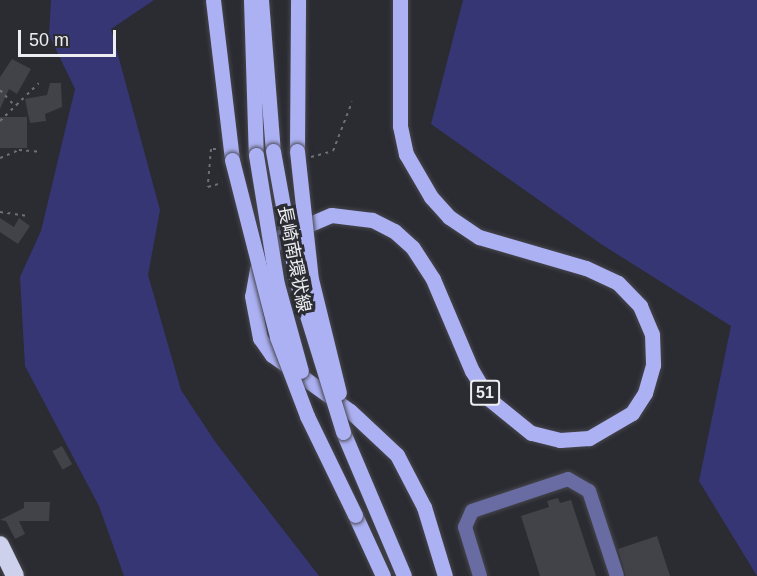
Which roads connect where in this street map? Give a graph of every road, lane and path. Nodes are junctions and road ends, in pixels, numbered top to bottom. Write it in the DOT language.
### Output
graph roads {
  1 [pos="213,0"];
  2 [pos="251,0"];
  3 [pos="261,0"];
  4 [pos="298,0"];
  5 [pos="400,0"];
  6 [pos="39,83"];
  7 [pos="0,90"];
  8 [pos="13,104"];
  9 [pos="0,121"];
  10 [pos="40,152"];
  11 [pos="0,158"];
  12 [pos="0,212"];
  13 [pos="30,216"];
  14 [pos="343,432"];
  15 [pos="355,514"];
  16 [pos="0,545"];
  17 [pos="15,576"];
  18 [pos="383,576"];
  19 [pos="404,576"];
  20 [pos="446,576"];
  21 [pos="480,576"];
  22 [pos="617,576"];
  1 -- 15 [label="main road, bridge"];
  2 -- 15 [label="main road, 長崎南環状線, bridge"];
  3 -- 14 [label="main road, bridge"];
  4 -- 14 [label="main road, bridge"];
  5 -- 20 [label="main road, 51"];
  6 -- 8 [label="path"];
  7 -- 8 [label="path"];
  8 -- 9 [label="path"];
  10 -- 11 [label="path"];
  12 -- 13 [label="path"];
  14 -- 19 [label="main road"];
  15 -- 18 [label="main road"];
  16 -- 17 [label="highway"];
  21 -- 22 [label="lane"];
}
